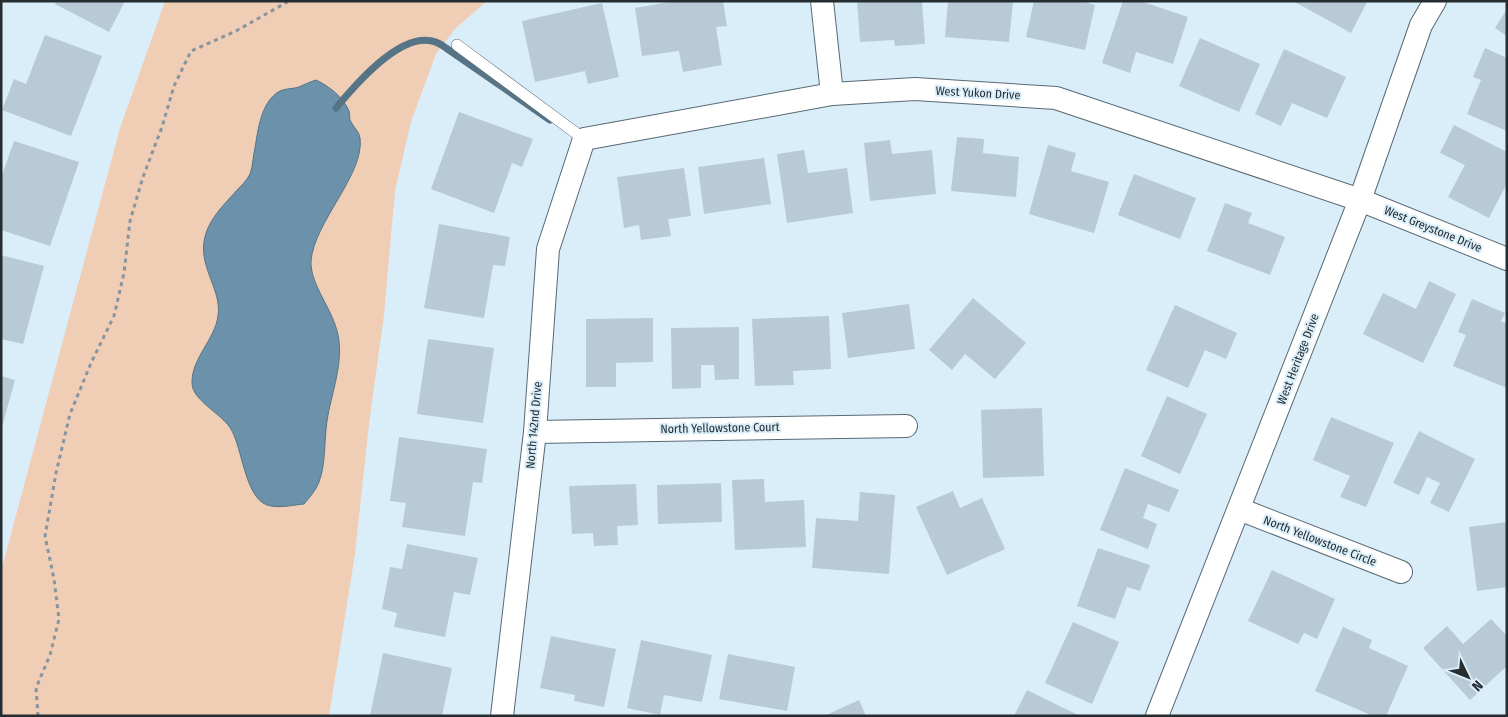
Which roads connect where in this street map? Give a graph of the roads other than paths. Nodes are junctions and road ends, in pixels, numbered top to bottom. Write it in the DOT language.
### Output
graph roads {
  1 [pos="822,1"];
  2 [pos="1435,1"];
  3 [pos="457,45"];
  4 [pos="832,94"];
  5 [pos="584,139"];
  6 [pos="1360,200"];
  7 [pos="1507,259"];
  8 [pos="906,426"];
  9 [pos="535,432"];
  10 [pos="1239,509"];
  11 [pos="1401,572"];
  12 [pos="502,716"];
  13 [pos="1157,716"];
  1 -- 4 [label="street"];
  2 -- 6 [label="street, West Heritage Drive"];
  3 -- 5 [label="lane"];
  4 -- 5 [label="street, West Yukon Drive"];
  4 -- 6 [label="street, West Yukon Drive"];
  5 -- 9 [label="street, North 142nd Drive"];
  6 -- 7 [label="street, West Greystone Drive"];
  6 -- 10 [label="street, West Heritage Drive"];
  8 -- 9 [label="street, North Yellowstone Court"];
  9 -- 12 [label="street, North 142nd Drive"];
  10 -- 11 [label="street, North Yellowstone Circle"];
  10 -- 13 [label="street, West Heritage Drive"];
}
